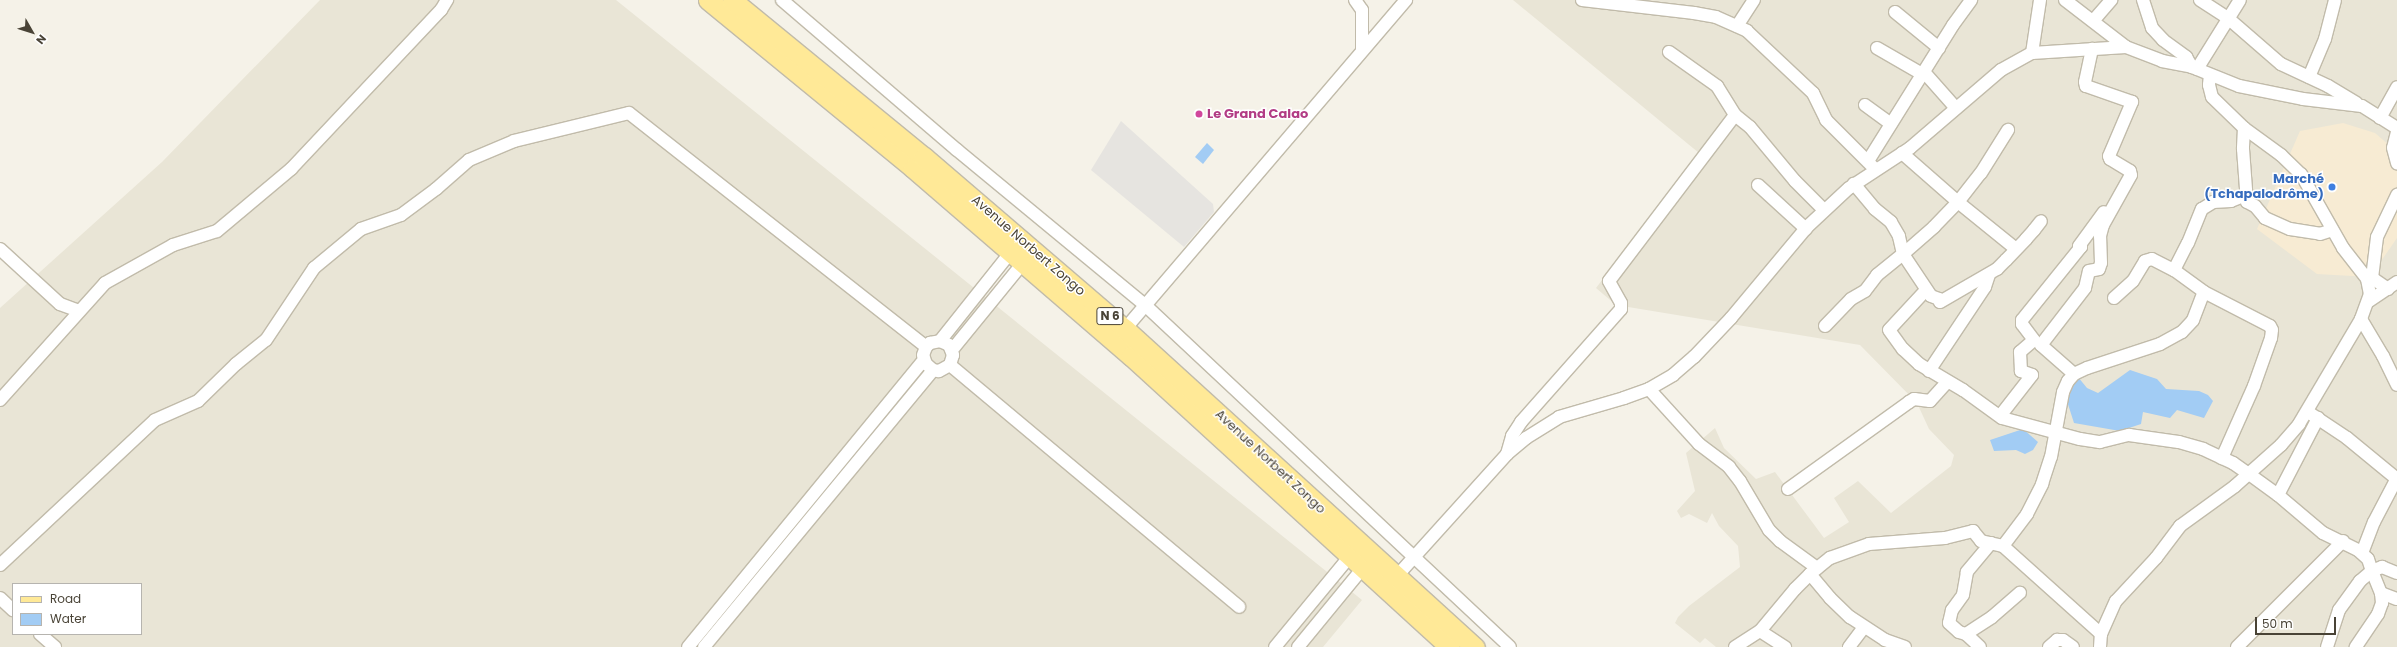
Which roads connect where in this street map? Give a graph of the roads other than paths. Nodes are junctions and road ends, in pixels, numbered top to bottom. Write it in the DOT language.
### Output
graph roads {
  1 [pos="447,0"];
  2 [pos="708,0"];
  3 [pos="732,0"];
  4 [pos="782,0"];
  5 [pos="1355,0"];
  6 [pos="1406,0"];
  7 [pos="1582,0"];
  8 [pos="1754,0"];
  9 [pos="1971,0"];
  10 [pos="2040,0"];
  11 [pos="2065,0"];
  12 [pos="2111,0"];
  13 [pos="2143,0"];
  14 [pos="2200,0"];
  15 [pos="2240,0"];
  16 [pos="2334,0"];
  17 [pos="1895,12"];
  18 [pos="2228,19"];
  19 [pos="2093,21"];
  20 [pos="1737,26"];
  21 [pos="2126,47"];
  22 [pos="1877,48"];
  23 [pos="1939,48"];
  24 [pos="1362,49"];
  25 [pos="2092,50"];
  26 [pos="1669,52"];
  27 [pos="2032,53"];
  28 [pos="2195,68"];
  29 [pos="1923,73"];
  30 [pos="2210,75"];
  31 [pos="2309,77"];
  32 [pos="2397,87"];
  33 [pos="1865,105"];
  34 [pos="2362,106"];
  35 [pos="1956,108"];
  36 [pos="1735,116"];
  37 [pos="2380,118"];
  38 [pos="1891,124"];
  39 [pos="2244,128"];
  40 [pos="2397,128"];
  41 [pos="2008,130"];
  42 [pos="2397,132"];
  43 [pos="1902,153"];
  44 [pos="2397,163"];
  45 [pos="1872,165"];
  46 [pos="1854,184"];
  47 [pos="1758,185"];
  48 [pos="2120,195"];
  49 [pos="2246,195"];
  50 [pos="2397,195"];
  51 [pos="1958,202"];
  52 [pos="1824,210"];
  53 [pos="2041,221"];
  54 [pos="1806,230"];
  55 [pos="2332,230"];
  56 [pos="0,248"];
  57 [pos="2016,249"];
  58 [pos="1022,252"];
  59 [pos="1903,254"];
  60 [pos="2174,270"];
  61 [pos="1989,275"];
  62 [pos="2371,283"];
  63 [pos="2393,288"];
  64 [pos="1926,290"];
  65 [pos="2204,292"];
  66 [pos="2114,298"];
  67 [pos="2369,301"];
  68 [pos="1145,305"];
  69 [pos="79,311"];
  70 [pos="2361,319"];
  71 [pos="1825,326"];
  72 [pos="1124,329"];
  73 [pos="940,341"];
  74 [pos="926,347"];
  75 [pos="952,350"];
  76 [pos="924,360"];
  77 [pos="950,365"];
  78 [pos="933,370"];
  79 [pos="1929,372"];
  80 [pos="2074,374"];
  81 [pos="1947,382"];
  82 [pos="2397,385"];
  83 [pos="1648,389"];
  84 [pos="0,400"];
  85 [pos="2313,415"];
  86 [pos="2000,416"];
  87 [pos="2056,434"];
  88 [pos="1507,454"];
  89 [pos="2222,458"];
  90 [pos="2249,474"];
  91 [pos="2397,478"];
  92 [pos="1788,489"];
  93 [pos="2278,495"];
  94 [pos="2343,541"];
  95 [pos="1997,544"];
  96 [pos="2362,553"];
  97 [pos="1361,556"];
  98 [pos="1413,558"];
  99 [pos="0,565"];
  100 [pos="1813,571"];
  101 [pos="2372,571"];
  102 [pos="2397,573"];
  103 [pos="1396,577"];
  104 [pos="2020,593"];
  105 [pos="2381,593"];
  106 [pos="0,598"];
  107 [pos="2397,599"];
  108 [pos="1239,607"];
  109 [pos="12,609"];
  110 [pos="1864,627"];
  111 [pos="1760,631"];
  112 [pos="1966,634"];
  113 [pos="2101,634"];
  114 [pos="41,635"];
  115 [pos="55,647"];
  116 [pos="688,647"];
  117 [pos="704,647"];
  118 [pos="1275,647"];
  119 [pos="1298,647"];
  120 [pos="1450,647"];
  121 [pos="1475,647"];
  122 [pos="1510,647"];
  123 [pos="1735,647"];
  124 [pos="1785,647"];
  125 [pos="1849,647"];
  126 [pos="1905,647"];
  127 [pos="1980,647"];
  128 [pos="2049,647"];
  129 [pos="2073,647"];
  130 [pos="2100,647"];
  131 [pos="2237,647"];
  132 [pos="2327,647"];
  133 [pos="2356,647"];
  1 -- 69 [label="street"];
  2 -- 58 [label="main road, Avenue Norbert Zongo / N 6"];
  3 -- 58 [label="main road, Avenue Norbert Zongo / N 6"];
  4 -- 68 [label="street"];
  5 -- 24 [label="street"];
  6 -- 24 [label="street"];
  7 -- 20 [label="street"];
  8 -- 20 [label="street"];
  9 -- 23 [label="street"];
  10 -- 27 [label="street"];
  11 -- 19 [label="street"];
  12 -- 19 [label="street"];
  13 -- 28 [label="street"];
  14 -- 18 [label="street"];
  15 -- 18 [label="street"];
  16 -- 31 [label="street"];
  17 -- 23 [label="street"];
  18 -- 28 [label="street"];
  18 -- 31 [label="street"];
  19 -- 21 [label="street"];
  20 -- 45 [label="street"];
  21 -- 25 [label="street"];
  21 -- 28 [label="street"];
  22 -- 29 [label="street"];
  23 -- 29 [label="street"];
  24 -- 68 [label="street"];
  25 -- 27 [label="street"];
  25 -- 48 [label="street"];
  26 -- 36 [label="street"];
  27 -- 35 [label="street"];
  28 -- 30 [label="street"];
  29 -- 35 [label="street"];
  29 -- 38 [label="street"];
  30 -- 34 [label="street"];
  30 -- 39 [label="street"];
  31 -- 34 [label="street"];
  32 -- 37 [label="street"];
  33 -- 38 [label="street"];
  34 -- 37 [label="street"];
  35 -- 43 [label="street"];
  36 -- 52 [label="street"];
  36 -- 88 [label="street"];
  37 -- 40 [label="street"];
  38 -- 45 [label="street"];
  39 -- 49 [label="street"];
  39 -- 55 [label="street"];
  41 -- 51 [label="street"];
  42 -- 44 [label="street"];
  43 -- 45 [label="street"];
  43 -- 51 [label="street"];
  45 -- 46 [label="street"];
  46 -- 52 [label="street"];
  46 -- 59 [label="street"];
  47 -- 54 [label="street"];
  48 -- 80 [label="street"];
  48 -- 86 [label="street"];
  49 -- 55 [label="street"];
  49 -- 60 [label="street"];
  50 -- 62 [label="street"];
  51 -- 57 [label="street"];
  51 -- 59 [label="street"];
  52 -- 54 [label="street"];
  53 -- 57 [label="street"];
  54 -- 83 [label="street"];
  55 -- 62 [label="street"];
  56 -- 69 [label="street"];
  57 -- 61 [label="street"];
  58 -- 72 [label="main road, Avenue Norbert Zongo / N 6"];
  58 -- 73 [label="street"];
  58 -- 75 [label="street"];
  58 -- 97 [label="main road, Avenue Norbert Zongo / N 6"];
  59 -- 64 [label="street"];
  59 -- 71 [label="street"];
  60 -- 65 [label="street"];
  60 -- 66 [label="street"];
  61 -- 64 [label="street"];
  61 -- 79 [label="street"];
  62 -- 63 [label="street"];
  62 -- 67 [label="street"];
  63 -- 67 [label="street"];
  64 -- 79 [label="street"];
  65 -- 80 [label="street"];
  65 -- 89 [label="street"];
  67 -- 70 [label="street"];
  68 -- 72 [label="street"];
  68 -- 98 [label="street"];
  69 -- 84 [label="street"];
  70 -- 82 [label="street"];
  70 -- 85 [label="street"];
  72 -- 97 [label="main road, Avenue Norbert Zongo / N 6"];
  73 -- 74 [label="street"];
  73 -- 75 [label="street"];
  74 -- 76 [label="street"];
  74 -- 99 [label="street"];
  75 -- 77 [label="street"];
  76 -- 78 [label="street"];
  76 -- 116 [label="street"];
  77 -- 78 [label="street"];
  77 -- 108 [label="street"];
  78 -- 117 [label="street"];
  79 -- 81 [label="street"];
  80 -- 87 [label="street"];
  81 -- 86 [label="street"];
  81 -- 92 [label="street"];
  83 -- 88 [label="street"];
  83 -- 100 [label="street"];
  85 -- 90 [label="street"];
  85 -- 91 [label="street"];
  85 -- 93 [label="street"];
  86 -- 87 [label="street"];
  87 -- 89 [label="street"];
  87 -- 95 [label="street"];
  88 -- 98 [label="street"];
  89 -- 90 [label="street"];
  90 -- 93 [label="street"];
  90 -- 113 [label="street"];
  91 -- 96 [label="street"];
  93 -- 94 [label="street"];
  94 -- 96 [label="street"];
  94 -- 131 [label="street"];
  95 -- 100 [label="street"];
  95 -- 112 [label="street"];
  95 -- 113 [label="street"];
  96 -- 101 [label="street"];
  97 -- 103 [label="main road, Avenue Norbert Zongo / N 6"];
  97 -- 118 [label="street"];
  97 -- 119 [label="street"];
  97 -- 120 [label="main road, Avenue Norbert Zongo / N 6"];
  98 -- 103 [label="street"];
  98 -- 122 [label="street"];
  100 -- 110 [label="street"];
  100 -- 111 [label="street"];
  101 -- 102 [label="street"];
  101 -- 105 [label="street"];
  101 -- 132 [label="street"];
  103 -- 121 [label="main road, Avenue Norbert Zongo / N 6"];
  104 -- 112 [label="street"];
  105 -- 107 [label="street"];
  105 -- 133 [label="street"];
  106 -- 109 [label="street"];
  110 -- 125 [label="street"];
  110 -- 126 [label="street"];
  111 -- 123 [label="street"];
  111 -- 124 [label="street"];
  112 -- 127 [label="street"];
  113 -- 130 [label="street"];
  114 -- 115 [label="street"];
  128 -- 129 [label="street"];
}
